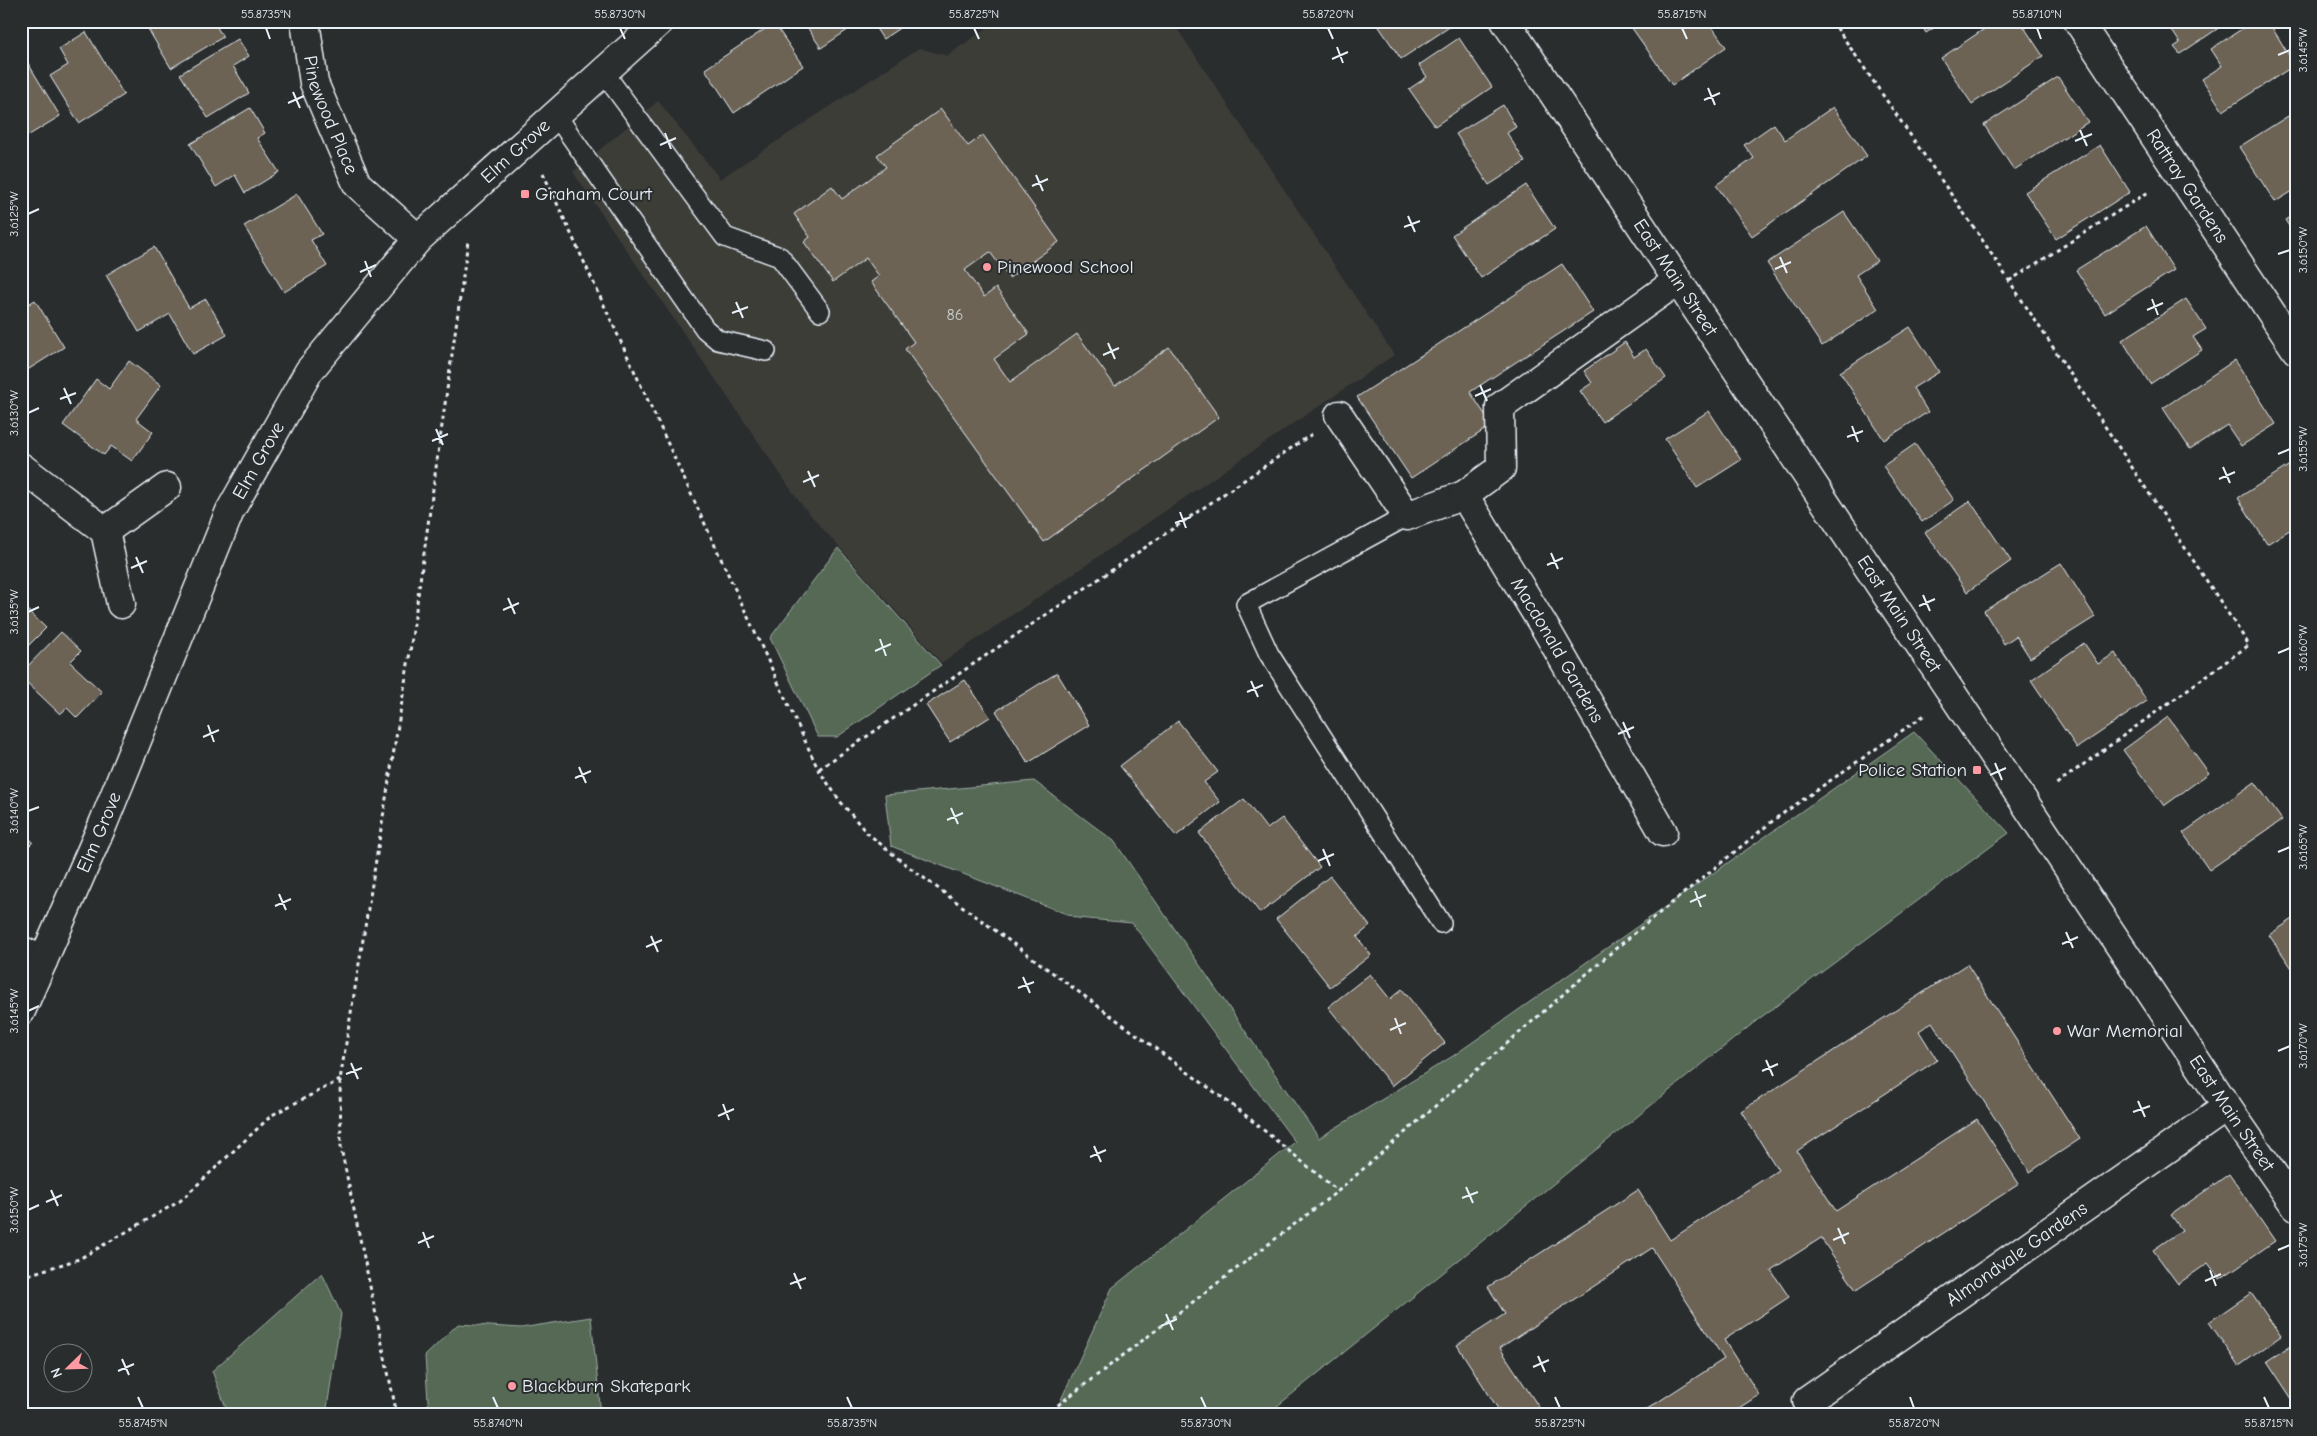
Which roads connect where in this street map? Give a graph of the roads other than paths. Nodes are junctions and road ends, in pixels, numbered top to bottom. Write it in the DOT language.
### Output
graph roads {
  1 [pos="305,21"];
  2 [pos="660,21"];
  3 [pos="1505,21"];
  4 [pos="2078,21"];
  5 [pos="604,73"];
  6 [pos="556,115"];
  7 [pos="418,239"];
  8 [pos="1677,281"];
  9 [pos="820,311"];
  10 [pos="2296,350"];
  11 [pos="766,351"];
  12 [pos="1339,414"];
  13 [pos="21,468"];
  14 [pos="167,486"];
  15 [pos="1464,495"];
  16 [pos="1407,516"];
  17 [pos="105,531"];
  18 [pos="121,604"];
  19 [pos="1664,832"];
  20 [pos="1441,923"];
  21 [pos="32,956"];
  22 [pos="21,1011"];
  23 [pos="2227,1107"];
  24 [pos="2296,1206"];
  25 [pos="1807,1401"];
  1 -- 7 [label="street, Pinewood Place"];
  2 -- 5 [label="street, Elm Grove"];
  3 -- 8 [label="street, East Main Street"];
  4 -- 10 [label="street, Rattray Gardens"];
  5 -- 6 [label="street, Elm Grove"];
  5 -- 9 [label="lane"];
  6 -- 7 [label="street, Elm Grove"];
  6 -- 11 [label="lane"];
  7 -- 21 [label="street, Elm Grove"];
  8 -- 15 [label="street"];
  8 -- 23 [label="street, East Main Street"];
  12 -- 16 [label="street"];
  13 -- 17 [label="street"];
  14 -- 17 [label="street"];
  15 -- 16 [label="street"];
  15 -- 19 [label="street, Macdonald Gardens"];
  16 -- 20 [label="lane"];
  17 -- 18 [label="street"];
  21 -- 22 [label="street, Elm Grove"];
  23 -- 24 [label="street, East Main Street"];
  23 -- 25 [label="street, Almondvale Gardens"];
}
